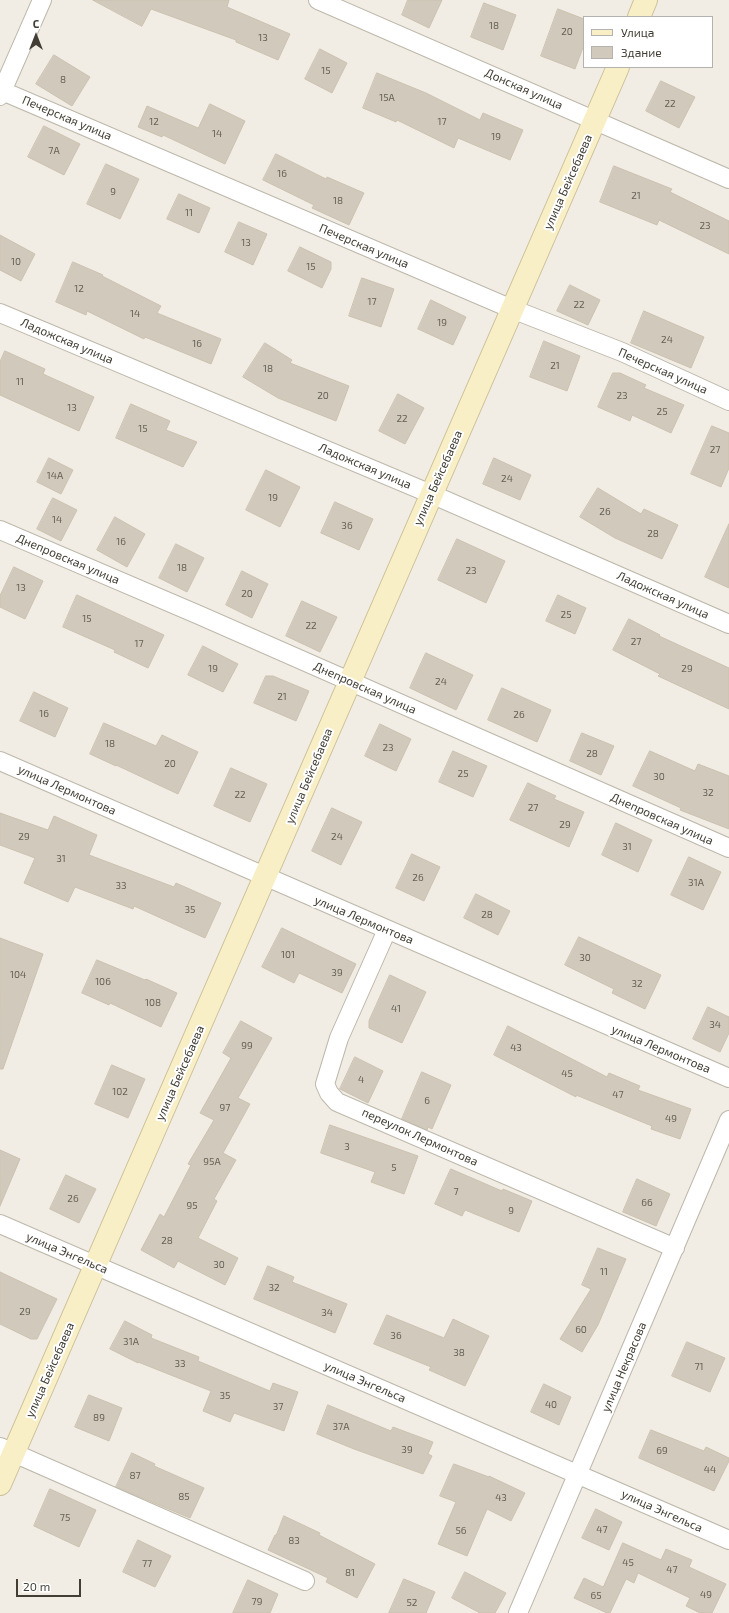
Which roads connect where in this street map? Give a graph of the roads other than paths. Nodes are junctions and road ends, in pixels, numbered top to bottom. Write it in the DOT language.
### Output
graph roads {
  1 [pos="42,0"];
  2 [pos="318,0"];
  3 [pos="646,0"];
  4 [pos="638,16"];
  5 [pos="618,68"];
  6 [pos="1,92"];
  7 [pos="595,121"];
  8 [pos="729,179"];
  9 [pos="512,309"];
  10 [pos="0,313"];
  11 [pos="729,401"];
  12 [pos="431,494"];
  13 [pos="0,530"];
  14 [pos="729,624"];
  15 [pos="350,682"];
  16 [pos="0,761"];
  17 [pos="729,848"];
  18 [pos="265,877"];
  19 [pos="387,930"];
  20 [pos="729,1078"];
  21 [pos="729,1120"];
  22 [pos="0,1224"];
  23 [pos="675,1248"];
  24 [pos="96,1265"];
  25 [pos="7,1450"];
  26 [pos="579,1474"];
  27 [pos="0,1484"];
  28 [pos="729,1540"];
  29 [pos="306,1581"];
  30 [pos="518,1613"];
  1 -- 6 [label="street"];
  2 -- 7 [label="street, Донская улица"];
  3 -- 4 [label="street"];
  5 -- 7 [label="street, улица Бейсебаева"];
  6 -- 9 [label="street, Печерская улица"];
  7 -- 8 [label="street, Донская улица"];
  7 -- 9 [label="street, улица Бейсебаева"];
  9 -- 11 [label="street, Печерская улица"];
  9 -- 12 [label="street, улица Бейсебаева"];
  10 -- 12 [label="street, Ладожская улица"];
  12 -- 14 [label="street, Ладожская улица"];
  12 -- 15 [label="street, улица Бейсебаева"];
  13 -- 15 [label="street, Днепровская улица"];
  15 -- 17 [label="street, Днепровская улица"];
  15 -- 18 [label="street, улица Бейсебаева"];
  16 -- 18 [label="street, улица Лермонтова"];
  18 -- 19 [label="street, улица Лермонтова"];
  18 -- 24 [label="street, улица Бейсебаева"];
  19 -- 20 [label="street, улица Лермонтова"];
  19 -- 23 [label="street, переулок Лермонтова"];
  21 -- 23 [label="street, улица Некрасова"];
  22 -- 24 [label="street, улица Энгельса"];
  23 -- 26 [label="street, улица Некрасова"];
  24 -- 25 [label="street, улица Бейсебаева"];
  24 -- 26 [label="street, улица Энгельса"];
  25 -- 27 [label="street, улица Бейсебаева"];
  25 -- 29 [label="street"];
  26 -- 28 [label="street, улица Энгельса"];
  26 -- 30 [label="street, улица Некрасова"];
}
